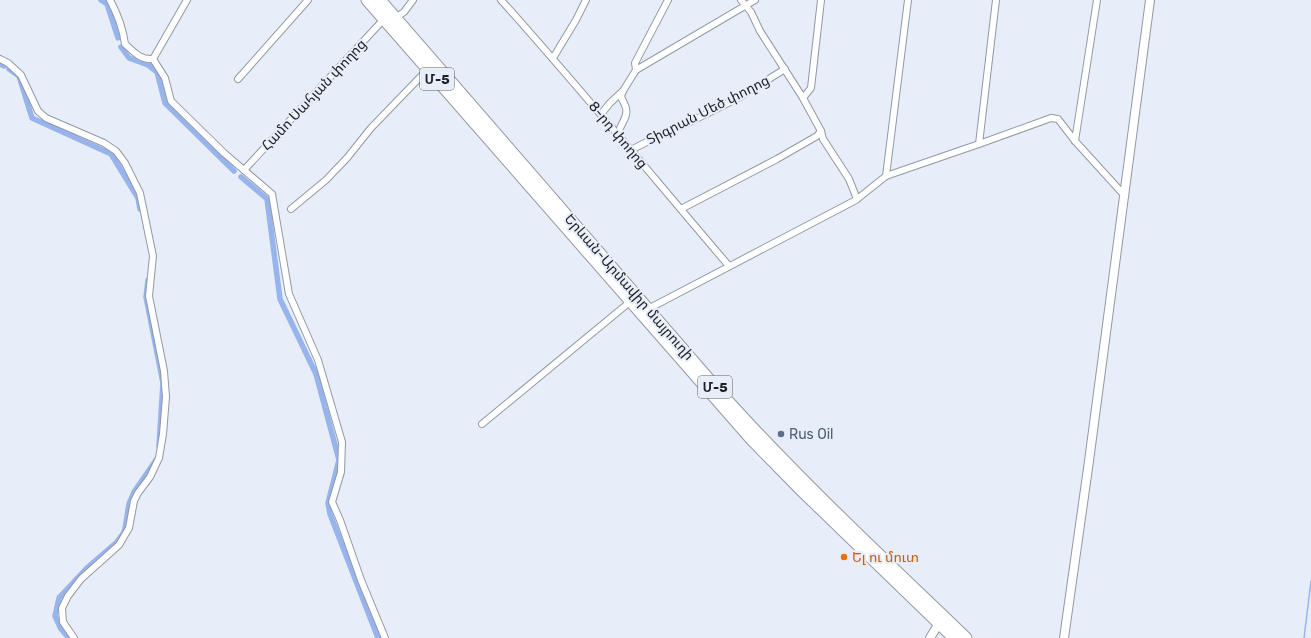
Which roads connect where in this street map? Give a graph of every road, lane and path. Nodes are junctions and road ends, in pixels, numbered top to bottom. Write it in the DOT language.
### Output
graph roads {
  1 [pos="110,0"];
  2 [pos="187,0"];
  3 [pos="308,0"];
  4 [pos="367,0"];
  5 [pos="380,0"];
  6 [pos="413,0"];
  7 [pos="586,0"];
  8 [pos="668,0"];
  9 [pos="742,0"];
  10 [pos="755,0"];
  11 [pos="821,0"];
  12 [pos="908,0"];
  13 [pos="996,0"];
  14 [pos="1097,0"];
  15 [pos="1150,0"];
  16 [pos="504,2"];
  17 [pos="745,6"];
  18 [pos="390,18"];
  19 [pos="553,58"];
  20 [pos="0,59"];
  21 [pos="153,59"];
  22 [pos="428,69"];
  23 [pos="785,69"];
  24 [pos="636,70"];
  25 [pos="238,79"];
  26 [pos="623,91"];
  27 [pos="803,98"];
  28 [pos="601,114"];
  29 [pos="822,131"];
  30 [pos="619,136"];
  31 [pos="1075,141"];
  32 [pos="979,144"];
  33 [pos="631,150"];
  34 [pos="510,157"];
  35 [pos="244,170"];
  36 [pos="886,176"];
  37 [pos="1125,196"];
  38 [pos="857,199"];
  39 [pos="291,209"];
  40 [pos="680,209"];
  41 [pos="728,266"];
  42 [pos="631,302"];
  43 [pos="648,309"];
  44 [pos="482,424"];
  45 [pos="913,593"];
  46 [pos="928,607"];
  47 [pos="939,623"];
  48 [pos="74,638"];
  49 [pos="385,638"];
  50 [pos="930,638"];
  51 [pos="954,638"];
  52 [pos="966,638"];
  53 [pos="1064,638"];
  1 -- 21 [label="street"];
  2 -- 21 [label="street"];
  3 -- 25 [label="street"];
  4 -- 18 [label="highway, Մ-5"];
  5 -- 18 [label="highway, Մ-5"];
  6 -- 18 [label="street, Համո Սահյան փողոց"];
  7 -- 19 [label="street"];
  8 -- 24 [label="street"];
  9 -- 17 [label="street, Տիգրան Մեծ փողոց"];
  10 -- 17 [label="street"];
  11 -- 27 [label="street"];
  12 -- 36 [label="street"];
  13 -- 32 [label="street"];
  14 -- 31 [label="street"];
  15 -- 37 [label="main road"];
  16 -- 19 [label="street, 8-րդ փողոց"];
  17 -- 23 [label="street, Տիգրան Մեծ փողոց"];
  17 -- 24 [label="street"];
  18 -- 22 [label="highway, Մ-5"];
  18 -- 34 [label="highway, Մ-5"];
  18 -- 35 [label="street, Համո Սահյան փողոց"];
  19 -- 28 [label="street, 8-րդ փողոց"];
  20 -- 48 [label="street"];
  21 -- 35 [label="street"];
  22 -- 34 [label="highway, Մ-5"];
  22 -- 39 [label="street"];
  23 -- 27 [label="street, Տիգրան Մեծ փողոց"];
  23 -- 33 [label="street, Տիգրան Մեծ փողոց"];
  24 -- 26 [label="street"];
  26 -- 28 [label="street"];
  26 -- 30 [label="street"];
  27 -- 29 [label="street, Տիգրան Մեծ փողոց"];
  28 -- 30 [label="street, 8-րդ փողոց"];
  29 -- 38 [label="street, Տիգրան Մեծ փողոց"];
  29 -- 40 [label="street"];
  30 -- 33 [label="street, 8-րդ փողոց"];
  31 -- 32 [label="street"];
  31 -- 37 [label="street"];
  32 -- 36 [label="street"];
  33 -- 40 [label="street, 8-րդ փողոց"];
  34 -- 42 [label="highway, Երևան-Արմավիր մայրուղի / Մ-5"];
  34 -- 43 [label="highway, Երևան-Արմավիր մայրուղի / Մ-5"];
  35 -- 49 [label="street"];
  36 -- 38 [label="street"];
  37 -- 53 [label="main road"];
  38 -- 41 [label="street"];
  40 -- 41 [label="street, 8-րդ փողոց"];
  41 -- 43 [label="street"];
  42 -- 44 [label="street"];
  42 -- 45 [label="highway, Երևան-Արմավիր մայրուղի / Մ-5"];
  43 -- 45 [label="highway, Երևան-Արմավիր մայրուղի / Մ-5"];
  45 -- 46 [label="highway, Երևան-Արմավիր մայրուղի / Մ-5"];
  46 -- 47 [label="highway, Մ-5"];
  46 -- 52 [label="highway, Մ-5"];
  47 -- 50 [label="main road"];
  47 -- 51 [label="highway, Մ-5"];
}
